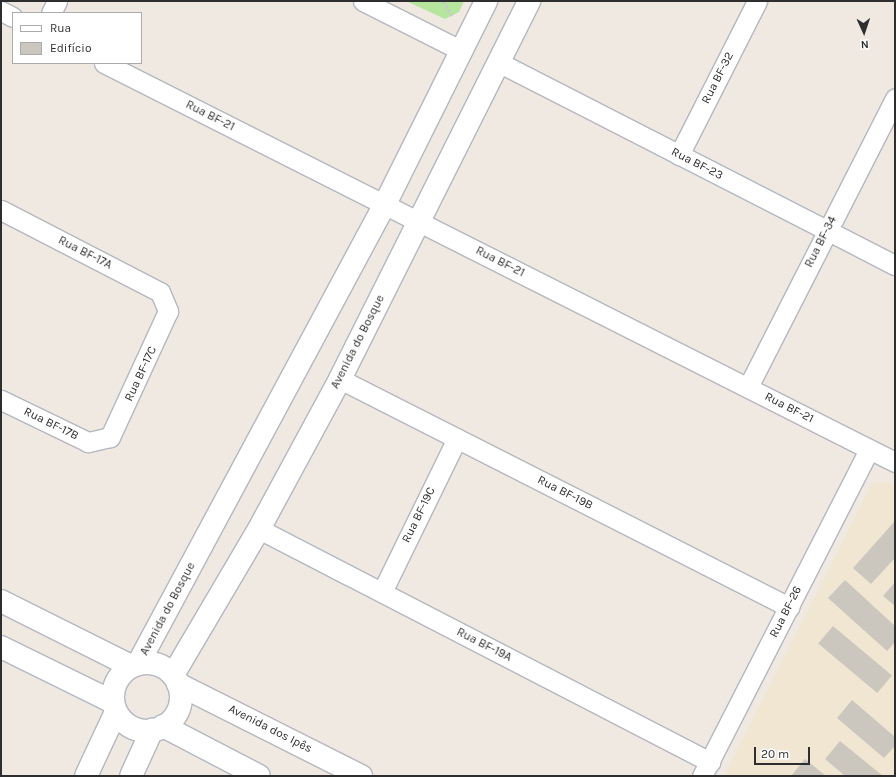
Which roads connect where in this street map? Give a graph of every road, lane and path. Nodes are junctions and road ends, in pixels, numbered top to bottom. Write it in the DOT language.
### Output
graph roads {
  1 [pos="57,1"];
  2 [pos="363,1"];
  3 [pos="443,1"];
  4 [pos="486,1"];
  5 [pos="529,1"];
  6 [pos="757,1"];
  7 [pos="1,11"];
  8 [pos="52,12"];
  9 [pos="452,15"];
  10 [pos="12,16"];
  11 [pos="462,51"];
  12 [pos="498,62"];
  13 [pos="106,64"];
  14 [pos="895,98"];
  15 [pos="679,155"];
  16 [pos="385,204"];
  17 [pos="1,210"];
  18 [pos="419,221"];
  19 [pos="827,230"];
  20 [pos="895,265"];
  21 [pos="165,301"];
  22 [pos="340,379"];
  23 [pos="748,387"];
  24 [pos="1,400"];
  25 [pos="457,438"];
  26 [pos="102,441"];
  27 [pos="869,449"];
  28 [pos="895,462"];
  29 [pos="259,528"];
  30 [pos="382,592"];
  31 [pos="1,601"];
  32 [pos="789,607"];
  33 [pos="1,648"];
  34 [pos="135,665"];
  35 [pos="176,679"];
  36 [pos="115,707"];
  37 [pos="157,728"];
  38 [pos="706,769"];
  39 [pos="86,776"];
  40 [pos="131,776"];
  41 [pos="259,776"];
  42 [pos="361,776"];
  1 -- 8 [label="street"];
  2 -- 11 [label="street"];
  3 -- 9 [label="path"];
  4 -- 11 [label="street, Avenida do Bosque"];
  5 -- 12 [label="street, Avenida do Bosque"];
  6 -- 15 [label="street, Rua BF-32"];
  7 -- 10 [label="street"];
  11 -- 16 [label="street, Avenida do Bosque"];
  12 -- 15 [label="street, Rua BF-23"];
  12 -- 18 [label="street, Avenida do Bosque"];
  13 -- 16 [label="street, Rua BF-21"];
  14 -- 19 [label="street, Rua BF-34"];
  15 -- 19 [label="street, Rua BF-23"];
  16 -- 18 [label="street, Rua BF-21"];
  16 -- 34 [label="street, Avenida do Bosque"];
  17 -- 21 [label="street, Rua BF-17A"];
  18 -- 22 [label="street, Avenida do Bosque"];
  18 -- 23 [label="street, Rua BF-21"];
  19 -- 20 [label="street, Rua BF-23"];
  19 -- 23 [label="street, Rua BF-34"];
  21 -- 26 [label="street, Rua BF-17C"];
  22 -- 25 [label="street, Rua BF-19B"];
  22 -- 29 [label="street, Avenida do Bosque"];
  23 -- 27 [label="street, Rua BF-21"];
  24 -- 26 [label="street, Rua BF-17B"];
  25 -- 30 [label="street, Rua BF-19C"];
  25 -- 32 [label="street, Rua BF-19B"];
  27 -- 28 [label="street, Rua BF-21"];
  27 -- 32 [label="street, Rua BF-26"];
  29 -- 30 [label="street, Rua BF-19A"];
  29 -- 35 [label="street, Avenida do Bosque"];
  30 -- 38 [label="street, Rua BF-19A"];
  31 -- 34 [label="street"];
  32 -- 38 [label="street, Rua BF-26"];
  33 -- 36 [label="street"];
  34 -- 35 [label="street"];
  34 -- 36 [label="street"];
  35 -- 37 [label="street"];
  35 -- 42 [label="street, Avenida dos Ipês"];
  36 -- 37 [label="street"];
  36 -- 39 [label="street"];
  37 -- 40 [label="street"];
  37 -- 41 [label="street"];
}
